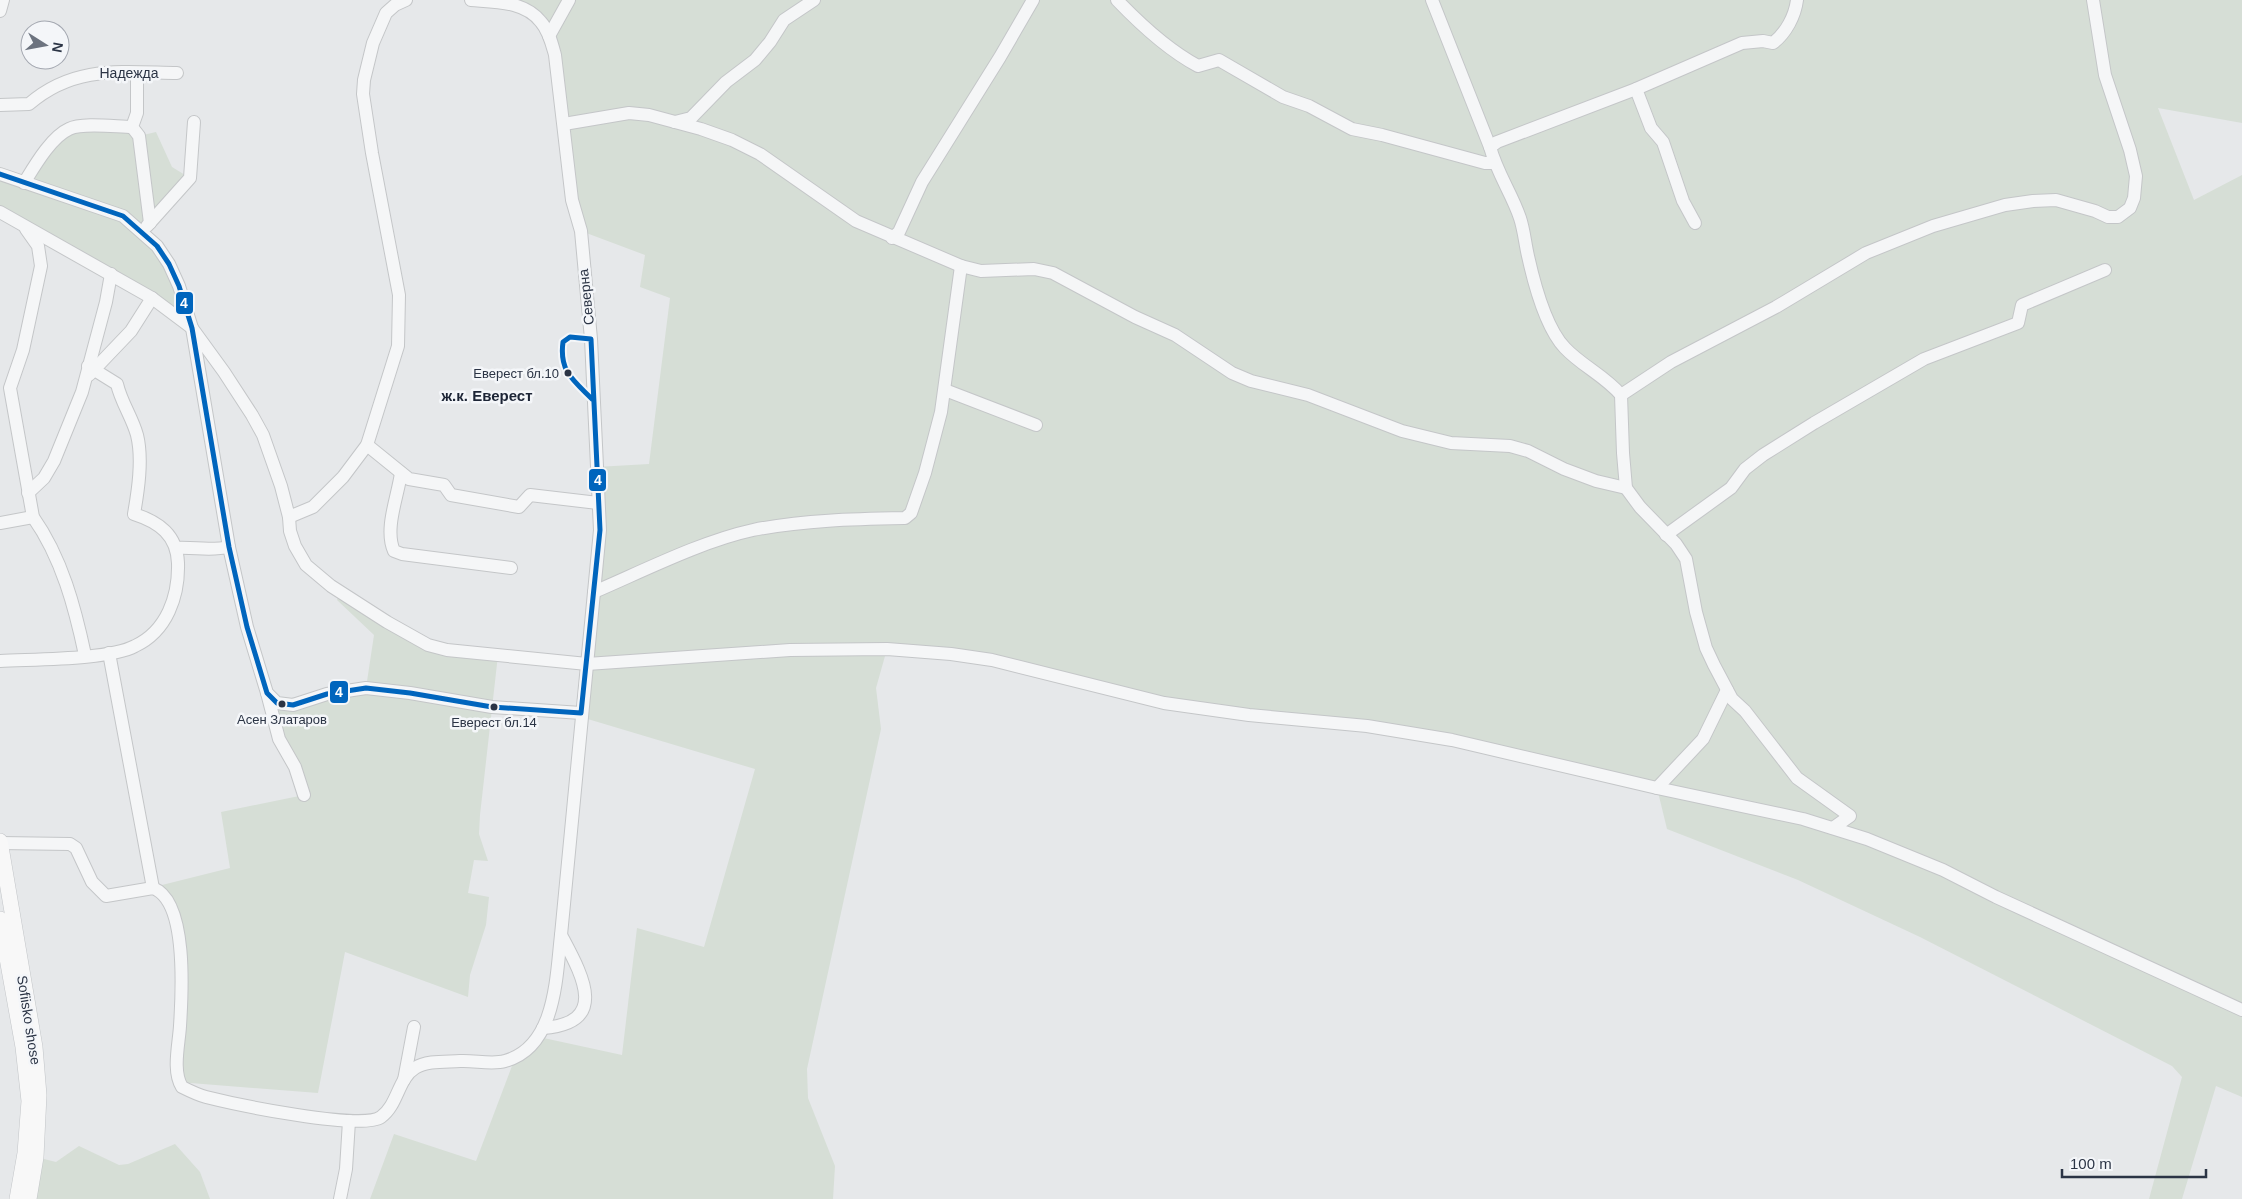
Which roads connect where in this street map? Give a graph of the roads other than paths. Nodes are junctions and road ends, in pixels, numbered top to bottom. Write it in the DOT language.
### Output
graph roads {
  1 [pos="3,0"];
  2 [pos="406,0"];
  3 [pos="471,0"];
  4 [pos="569,0"];
  5 [pos="814,0"];
  6 [pos="1033,0"];
  7 [pos="1116,0"];
  8 [pos="1432,0"];
  9 [pos="1797,0"];
  10 [pos="2093,0"];
  11 [pos="0,12"];
  12 [pos="549,36"];
  13 [pos="138,73"];
  14 [pos="177,73"];
  15 [pos="1636,89"];
  16 [pos="0,105"];
  17 [pos="194,122"];
  18 [pos="675,122"];
  19 [pos="564,124"];
  20 [pos="132,127"];
  21 [pos="1490,148"];
  22 [pos="1494,163"];
  23 [pos="0,174"];
  24 [pos="24,183"];
  25 [pos="0,212"];
  26 [pos="1695,224"];
  27 [pos="23,225"];
  28 [pos="146,228"];
  29 [pos="892,238"];
  30 [pos="961,266"];
  31 [pos="2105,270"];
  32 [pos="111,274"];
  33 [pos="152,298"];
  34 [pos="192,328"];
  35 [pos="91,368"];
  36 [pos="945,390"];
  37 [pos="1621,395"];
  38 [pos="1036,425"];
  39 [pos="366,445"];
  40 [pos="401,473"];
  41 [pos="1626,488"];
  42 [pos="28,492"];
  43 [pos="598,503"];
  44 [pos="33,517"];
  45 [pos="289,517"];
  46 [pos="0,523"];
  47 [pos="1666,535"];
  48 [pos="229,547"];
  49 [pos="176,548"];
  50 [pos="511,568"];
  51 [pos="594,592"];
  52 [pos="109,653"];
  53 [pos="85,655"];
  54 [pos="0,661"];
  55 [pos="587,664"];
  56 [pos="266,693"];
  57 [pos="1730,695"];
  58 [pos="581,712"];
  59 [pos="1657,788"];
  60 [pos="304,795"];
  61 [pos="1833,828"];
  62 [pos="0,846"];
  63 [pos="153,888"];
  64 [pos="1,918"];
  65 [pos="561,935"];
  66 [pos="2242,1010"];
  67 [pos="414,1027"];
  68 [pos="543,1028"];
  69 [pos="404,1080"];
  70 [pos="350,1122"];
  71 [pos="18,1199"];
  72 [pos="29,1199"];
  73 [pos="340,1199"];
  1 -- 11 [label="street"];
  2 -- 39 [label="street"];
  3 -- 12 [label="street, Северна"];
  4 -- 12 [label="street"];
  5 -- 18 [label="street"];
  6 -- 29 [label="street"];
  7 -- 22 [label="street"];
  8 -- 21 [label="street"];
  9 -- 15 [label="street"];
  10 -- 37 [label="street"];
  12 -- 19 [label="street, Северна"];
  13 -- 14 [label="street, Надежда"];
  13 -- 16 [label="street, Надежда"];
  13 -- 20 [label="street"];
  15 -- 21 [label="street"];
  15 -- 26 [label="street"];
  17 -- 28 [label="street"];
  18 -- 19 [label="street"];
  18 -- 29 [label="street"];
  19 -- 43 [label="street, Северна"];
  20 -- 24 [label="street"];
  20 -- 28 [label="street"];
  21 -- 22 [label="street"];
  22 -- 37 [label="street"];
  23 -- 24 [label="street"];
  24 -- 28 [label="street"];
  25 -- 27 [label="street"];
  27 -- 32 [label="street"];
  27 -- 42 [label="street"];
  28 -- 34 [label="street"];
  29 -- 30 [label="street"];
  30 -- 36 [label="street"];
  30 -- 41 [label="street"];
  31 -- 47 [label="street"];
  32 -- 33 [label="street"];
  32 -- 35 [label="street"];
  33 -- 34 [label="street"];
  33 -- 35 [label="street"];
  34 -- 45 [label="street"];
  34 -- 48 [label="street"];
  35 -- 42 [label="street"];
  35 -- 49 [label="street"];
  36 -- 38 [label="street"];
  36 -- 51 [label="street"];
  37 -- 41 [label="street"];
  39 -- 40 [label="street"];
  39 -- 45 [label="street"];
  40 -- 43 [label="street"];
  40 -- 50 [label="street"];
  41 -- 47 [label="street"];
  42 -- 44 [label="street"];
  43 -- 51 [label="street, Северна"];
  44 -- 46 [label="street"];
  44 -- 53 [label="street"];
  45 -- 55 [label="street"];
  47 -- 57 [label="street"];
  48 -- 49 [label="street"];
  48 -- 56 [label="street"];
  49 -- 52 [label="street"];
  51 -- 55 [label="street, Северна"];
  52 -- 53 [label="street"];
  52 -- 63 [label="street"];
  53 -- 54 [label="street"];
  55 -- 58 [label="street, Северна"];
  55 -- 59 [label="street"];
  56 -- 58 [label="street"];
  56 -- 60 [label="street"];
  57 -- 59 [label="street"];
  57 -- 61 [label="street"];
  58 -- 65 [label="street, Северна"];
  59 -- 61 [label="street"];
  61 -- 66 [label="street"];
  62 -- 63 [label="street"];
  62 -- 72 [label="main road, Sofiisko shose"];
  63 -- 70 [label="street"];
  64 -- 71 [label="main road, Sofiisko shose"];
  65 -- 68 [label="street, Северна"];
  65 -- 68 [label="street"];
  67 -- 69 [label="street"];
  68 -- 69 [label="street, Северна"];
  69 -- 70 [label="street"];
  70 -- 73 [label="street"];
}
